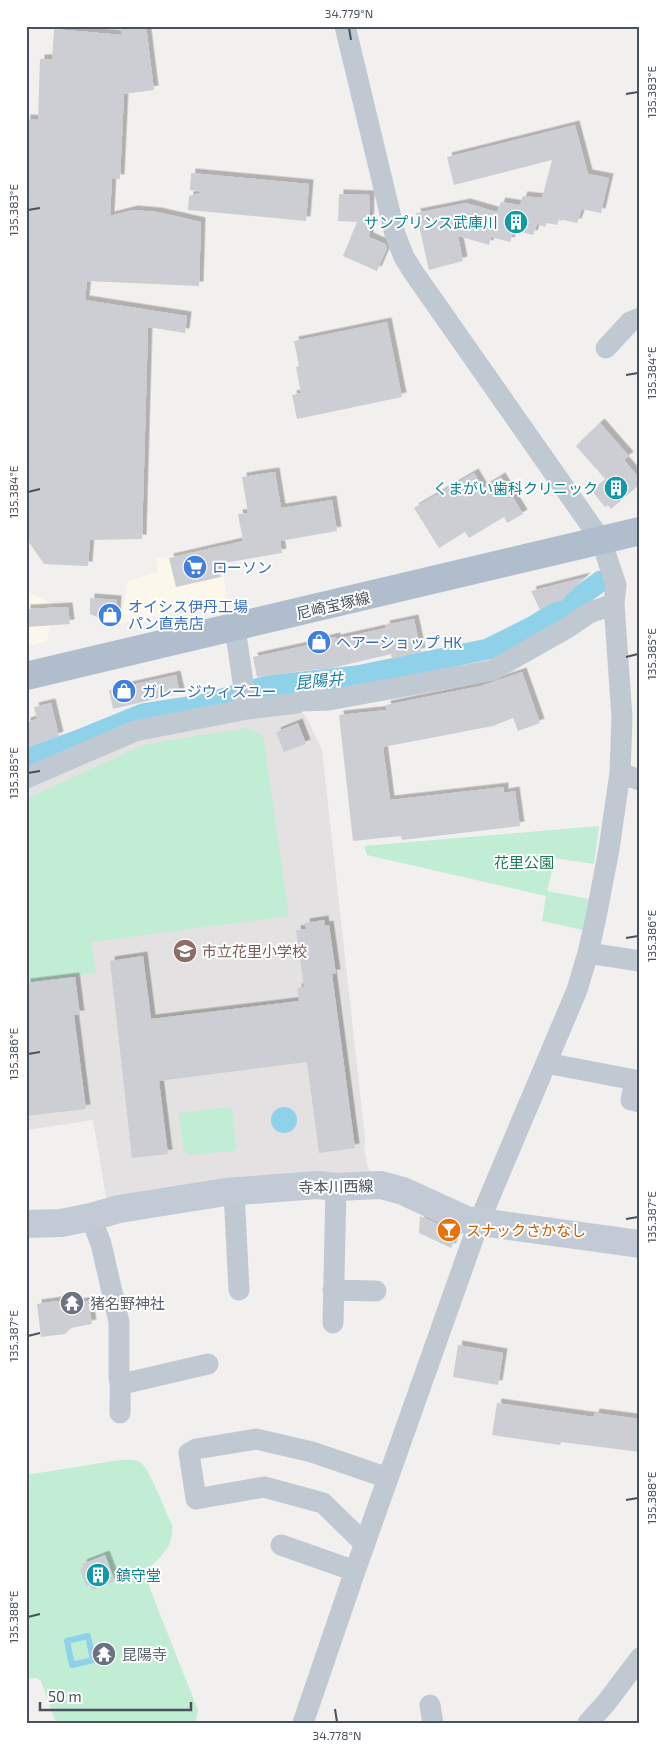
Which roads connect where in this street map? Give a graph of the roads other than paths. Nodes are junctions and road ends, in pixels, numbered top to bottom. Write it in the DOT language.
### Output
graph roads {
  1 [pos="345,26"];
  2 [pos="628,321"];
  3 [pos="606,348"];
  4 [pos="640,531"];
  5 [pos="601,540"];
  6 [pos="614,604"];
  7 [pos="235,628"];
  8 [pos="26,676"];
  9 [pos="247,707"];
  10 [pos="620,774"];
  11 [pos="26,778"];
  12 [pos="640,780"];
  13 [pos="588,953"];
  14 [pos="640,961"];
  15 [pos="546,1063"];
  16 [pos="633,1105"];
  17 [pos="336,1187"];
  18 [pos="234,1192"];
  19 [pos="91,1217"];
  20 [pos="480,1222"];
  21 [pos="26,1224"];
  22 [pos="640,1244"];
  23 [pos="239,1290"];
  24 [pos="334,1290"];
  25 [pos="376,1291"];
  26 [pos="332,1323"];
  27 [pos="208,1364"];
  28 [pos="122,1384"];
  29 [pos="120,1412"];
  30 [pos="388,1478"];
  31 [pos="365,1544"];
  32 [pos="281,1545"];
  33 [pos="355,1571"];
  34 [pos="640,1658"];
  35 [pos="303,1723"];
  36 [pos="588,1723"];
  1 -- 5 [label="street"];
  2 -- 3 [label="street"];
  4 -- 5 [label="main road, 尼崎宝塚線"];
  5 -- 6 [label="street"];
  5 -- 7 [label="main road, 尼崎宝塚線"];
  6 -- 9 [label="street"];
  6 -- 10 [label="street"];
  7 -- 8 [label="main road, 尼崎宝塚線"];
  7 -- 9 [label="street"];
  9 -- 11 [label="street"];
  10 -- 12 [label="street"];
  10 -- 13 [label="street"];
  13 -- 14 [label="street"];
  13 -- 15 [label="street"];
  15 -- 16 [label="street"];
  15 -- 20 [label="street"];
  17 -- 18 [label="main road, 寺本川西線"];
  17 -- 20 [label="main road, 寺本川西線"];
  17 -- 24 [label="street"];
  18 -- 19 [label="main road, 寺本川西線"];
  18 -- 23 [label="street"];
  19 -- 21 [label="main road, 寺本川西線"];
  19 -- 28 [label="street"];
  20 -- 22 [label="main road, 寺本川西線"];
  20 -- 30 [label="street"];
  24 -- 25 [label="street"];
  24 -- 26 [label="street"];
  27 -- 28 [label="street"];
  28 -- 29 [label="street"];
  30 -- 31 [label="street"];
  30 -- 31 [label="street"];
  31 -- 33 [label="street"];
  32 -- 33 [label="street"];
  33 -- 35 [label="street"];
  34 -- 36 [label="street"];
}
